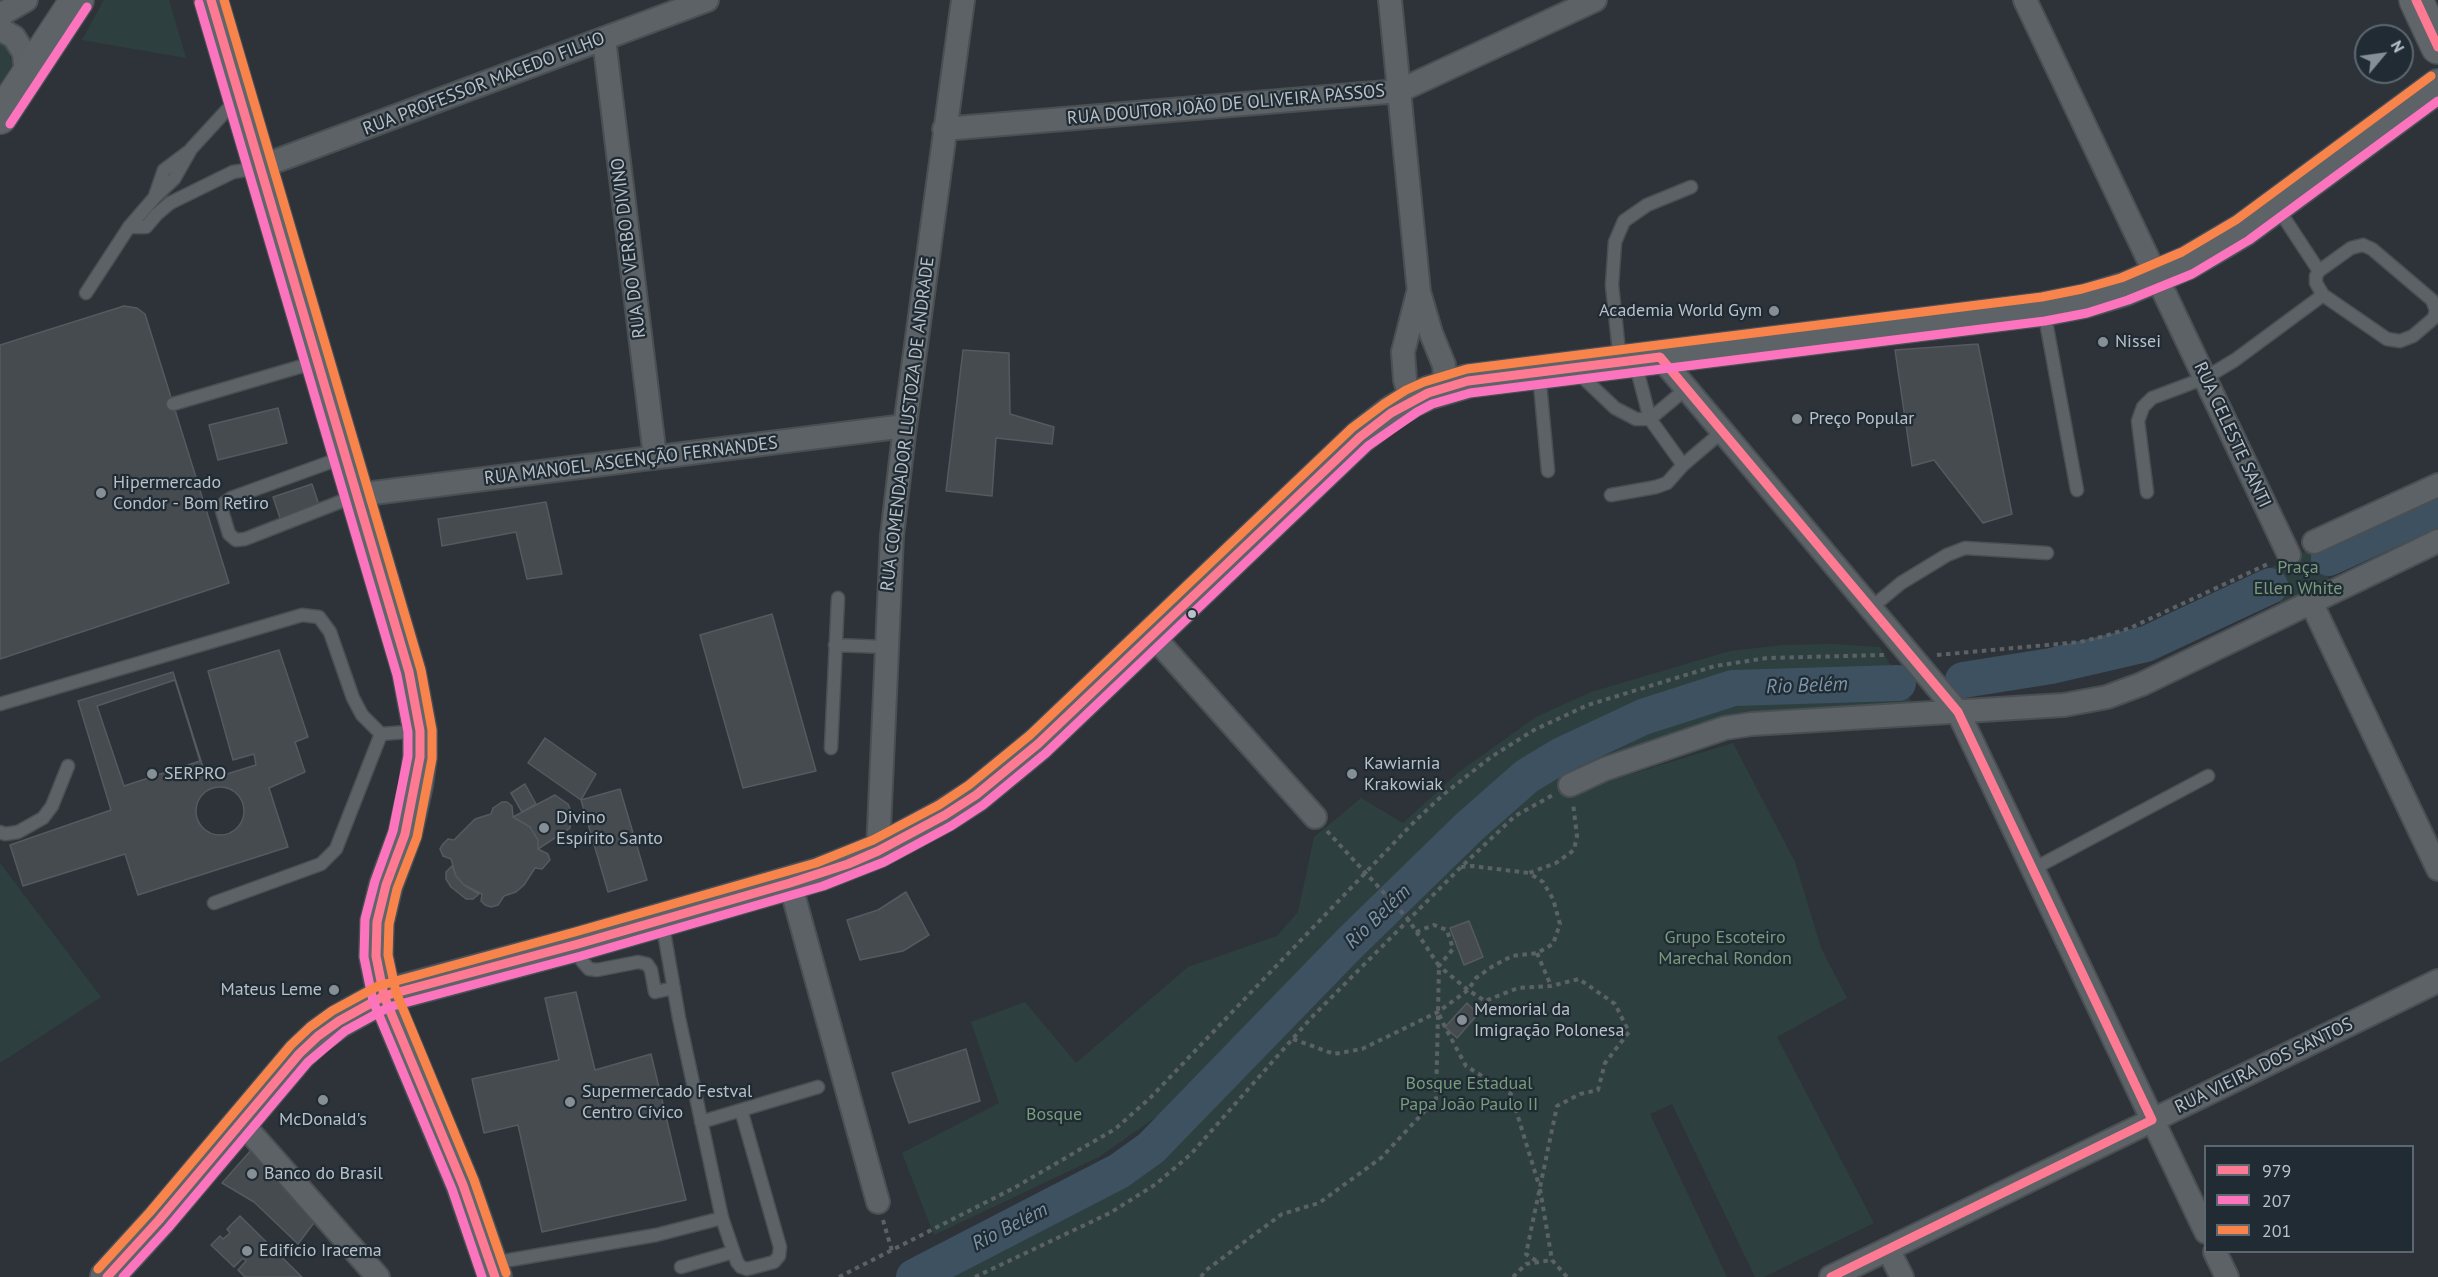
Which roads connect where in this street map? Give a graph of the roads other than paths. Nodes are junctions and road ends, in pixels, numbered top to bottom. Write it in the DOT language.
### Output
graph roads {
  1 [pos="26,0"];
  2 [pos="77,0"];
  3 [pos="211,0"];
  4 [pos="707,0"];
  5 [pos="963,0"];
  6 [pos="1390,0"];
  7 [pos="1595,0"];
  8 [pos="2025,0"];
  9 [pos="2416,0"];
  10 [pos="0,15"];
  11 [pos="0,29"];
  12 [pos="603,39"];
  13 [pos="2438,47"];
  14 [pos="26,76"];
  15 [pos="2438,86"];
  16 [pos="1399,91"];
  17 [pos="239,96"];
  18 [pos="0,117"];
  19 [pos="944,129"];
  20 [pos="260,168"];
  21 [pos="1691,187"];
  22 [pos="2277,207"];
  23 [pos="129,227"];
  24 [pos="2319,271"];
  25 [pos="2156,277"];
  26 [pos="1419,292"];
  27 [pos="87,293"];
  28 [pos="2323,295"];
  29 [pos="2044,309"];
  30 [pos="1639,360"];
  31 [pos="317,361"];
  32 [pos="1573,368"];
  33 [pos="1539,372"];
  34 [pos="2205,378"];
  35 [pos="1446,386"];
  36 [pos="1687,388"];
  37 [pos="1411,401"];
  38 [pos="173,404"];
  39 [pos="1650,419"];
  40 [pos="905,426"];
  41 [pos="1722,431"];
  42 [pos="346,457"];
  43 [pos="655,457"];
  44 [pos="1683,465"];
  45 [pos="1548,471"];
  46 [pos="2438,485"];
  47 [pos="2077,490"];
  48 [pos="2147,492"];
  49 [pos="357,495"];
  50 [pos="1611,495"];
  51 [pos="2438,540"];
  52 [pos="2314,542"];
  53 [pos="2048,553"];
  54 [pos="2289,555"];
  55 [pos="838,598"];
  56 [pos="2311,602"];
  57 [pos="1871,608"];
  58 [pos="1154,636"];
  59 [pos="835,645"];
  60 [pos="886,647"];
  61 [pos="0,704"];
  62 [pos="1958,712"];
  63 [pos="420,731"];
  64 [pos="381,734"];
  65 [pos="831,748"];
  66 [pos="68,766"];
  67 [pos="2208,776"];
  68 [pos="1570,785"];
  69 [pos="1315,817"];
  70 [pos="0,832"];
  71 [pos="878,850"];
  72 [pos="2033,869"];
  73 [pos="2438,869"];
  74 [pos="790,884"];
  75 [pos="214,903"];
  76 [pos="662,920"];
  77 [pos="578,944"];
  78 [pos="2438,981"];
  79 [pos="674,988"];
  80 [pos="384,996"];
  81 [pos="818,1087"];
  82 [pos="741,1110"];
  83 [pos="2152,1120"];
  84 [pos="241,1122"];
  85 [pos="701,1122"];
  86 [pos="878,1202"];
  87 [pos="722,1218"];
  88 [pos="2204,1230"];
  89 [pos="1888,1249"];
  90 [pos="733,1252"];
  91 [pos="2216,1253"];
  92 [pos="681,1267"];
  93 [pos="493,1270"];
  94 [pos="107,1277"];
  95 [pos="378,1277"];
  96 [pos="1831,1277"];
  97 [pos="1902,1277"];
  98 [pos="2227,1277"];
  1 -- 10 [label="street"];
  2 -- 14 [label="main road"];
  3 -- 17 [label="main road"];
  4 -- 12 [label="street, RUA PROFESSOR MACEDO FILHO"];
  5 -- 19 [label="street, RUA COMENDADOR LUSTOZA DE ANDRADE"];
  6 -- 16 [label="street"];
  7 -- 16 [label="street, RUA DOUTOR JOÃO DE OLIVEIRA PASSOS"];
  8 -- 25 [label="street, RUA CELESTE SANTI"];
  9 -- 13 [label="main road"];
  11 -- 14 [label="street"];
  12 -- 20 [label="street, RUA PROFESSOR MACEDO FILHO"];
  12 -- 43 [label="street, RUA DO VERBO DIVINO"];
  14 -- 18 [label="main road"];
  15 -- 22 [label="main road"];
  16 -- 19 [label="street, RUA DOUTOR JOÃO DE OLIVEIRA PASSOS"];
  16 -- 26 [label="street"];
  17 -- 20 [label="main road"];
  17 -- 23 [label="lane"];
  19 -- 40 [label="street, RUA COMENDADOR LUSTOZA DE ANDRADE"];
  20 -- 23 [label="lane"];
  20 -- 31 [label="main road"];
  21 -- 30 [label="lane"];
  22 -- 24 [label="lane"];
  22 -- 25 [label="main road"];
  23 -- 27 [label="lane"];
  24 -- 28 [label="lane"];
  24 -- 28 [label="lane"];
  25 -- 29 [label="main road"];
  25 -- 34 [label="street, RUA CELESTE SANTI"];
  26 -- 35 [label="street"];
  26 -- 37 [label="street"];
  28 -- 34 [label="lane"];
  29 -- 30 [label="main road"];
  29 -- 47 [label="lane"];
  30 -- 32 [label="main road"];
  30 -- 36 [label="street"];
  30 -- 39 [label="lane"];
  31 -- 38 [label="lane"];
  31 -- 42 [label="main road"];
  32 -- 33 [label="main road"];
  32 -- 39 [label="lane"];
  33 -- 35 [label="main road"];
  33 -- 45 [label="lane"];
  34 -- 48 [label="lane"];
  34 -- 54 [label="street, RUA CELESTE SANTI"];
  35 -- 37 [label="main road"];
  36 -- 39 [label="lane"];
  36 -- 41 [label="street"];
  37 -- 58 [label="main road"];
  39 -- 44 [label="lane"];
  40 -- 43 [label="street, RUA MANOEL ASCENÇÃO FERNANDES"];
  40 -- 60 [label="street, RUA COMENDADOR LUSTOZA DE ANDRADE"];
  41 -- 44 [label="lane"];
  41 -- 57 [label="street"];
  42 -- 49 [label="main road"];
  42 -- 49 [label="lane"];
  43 -- 49 [label="street, RUA MANOEL ASCENÇÃO FERNANDES"];
  44 -- 50 [label="lane"];
  46 -- 52 [label="street"];
  49 -- 63 [label="main road"];
  51 -- 56 [label="street"];
  53 -- 57 [label="lane"];
  55 -- 59 [label="lane"];
  56 -- 62 [label="street"];
  56 -- 73 [label="street"];
  57 -- 62 [label="street"];
  58 -- 69 [label="street"];
  58 -- 71 [label="main road"];
  59 -- 60 [label="lane"];
  59 -- 65 [label="lane"];
  60 -- 71 [label="street, RUA COMENDADOR LUSTOZA DE ANDRADE"];
  61 -- 64 [label="lane"];
  62 -- 68 [label="street"];
  62 -- 72 [label="street"];
  63 -- 64 [label="lane"];
  63 -- 80 [label="main road"];
  64 -- 75 [label="lane"];
  66 -- 70 [label="lane"];
  67 -- 72 [label="lane"];
  71 -- 74 [label="main road"];
  72 -- 83 [label="street"];
  74 -- 76 [label="main road"];
  74 -- 86 [label="street"];
  76 -- 77 [label="main road"];
  76 -- 79 [label="lane"];
  77 -- 79 [label="lane"];
  77 -- 80 [label="main road"];
  78 -- 83 [label="street, RUA VIEIRA DOS SANTOS"];
  79 -- 85 [label="lane"];
  80 -- 84 [label="main road"];
  80 -- 93 [label="main road"];
  81 -- 82 [label="lane"];
  82 -- 85 [label="lane"];
  82 -- 90 [label="lane"];
  83 -- 88 [label="street"];
  83 -- 89 [label="street, RUA VIEIRA DOS SANTOS"];
  84 -- 94 [label="main road"];
  84 -- 95 [label="street"];
  85 -- 87 [label="lane"];
  87 -- 90 [label="lane"];
  87 -- 93 [label="lane"];
  89 -- 96 [label="street, RUA VIEIRA DOS SANTOS"];
  89 -- 97 [label="street"];
  90 -- 92 [label="lane"];
  91 -- 98 [label="street"];
}
